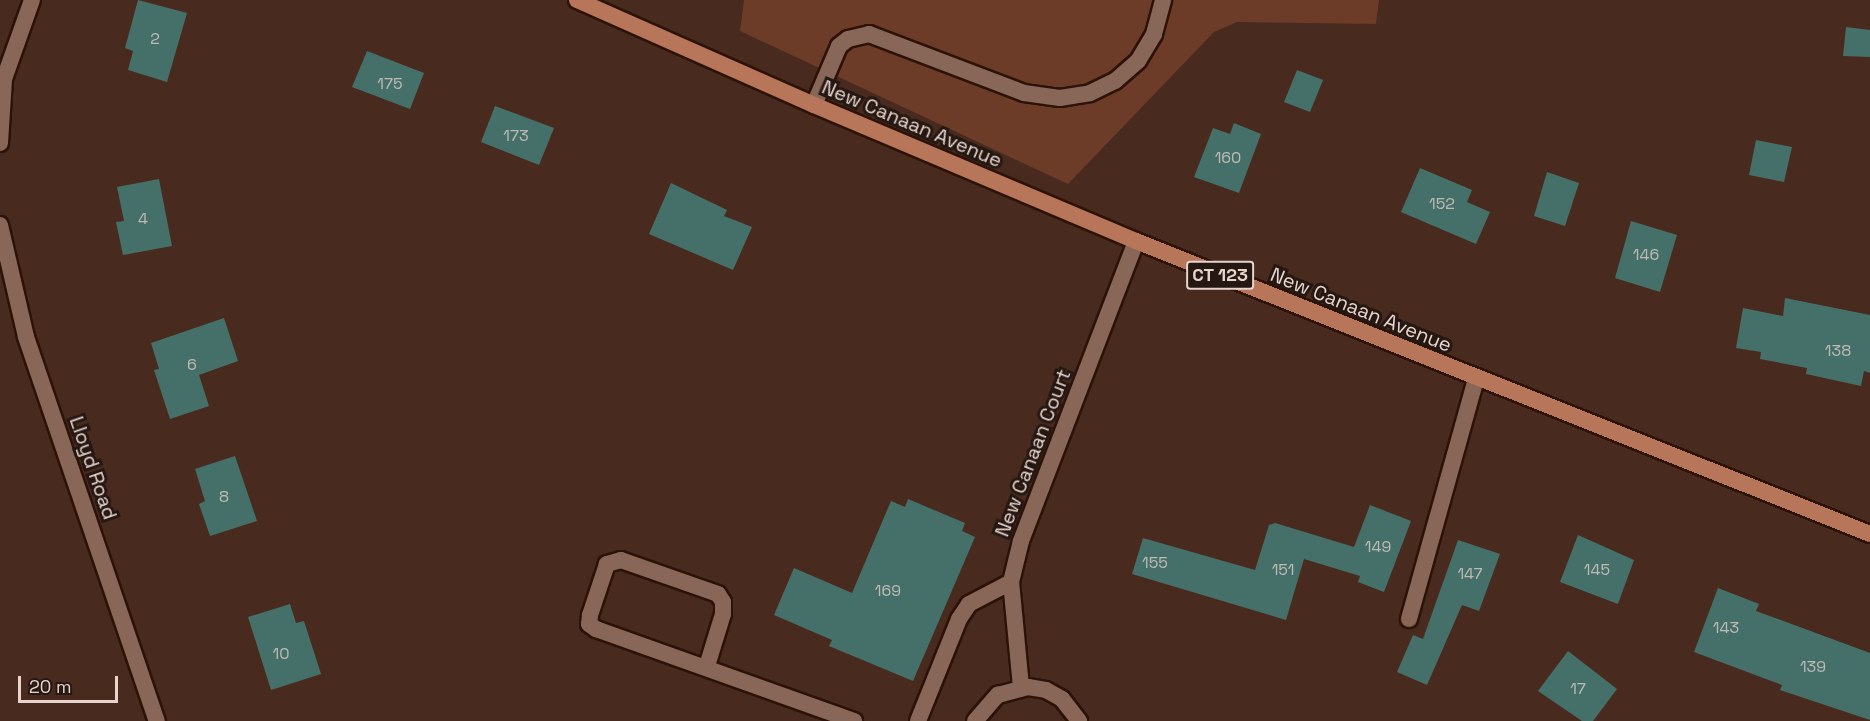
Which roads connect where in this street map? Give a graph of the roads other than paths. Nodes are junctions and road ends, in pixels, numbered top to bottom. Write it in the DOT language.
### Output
graph roads {
  1 [pos="32,0"];
  2 [pos="577,0"];
  3 [pos="1163,0"];
  4 [pos="814,105"];
  5 [pos="0,143"];
  6 [pos="0,225"];
  7 [pos="1136,241"];
  8 [pos="1476,379"];
  9 [pos="1870,534"];
  10 [pos="1011,582"];
  11 [pos="1409,619"];
  12 [pos="707,666"];
  13 [pos="1022,687"];
  14 [pos="158,721"];
  15 [pos="854,721"];
  16 [pos="918,721"];
  17 [pos="975,721"];
  18 [pos="1079,721"];
  1 -- 5 [label="street"];
  2 -- 4 [label="main road, New Canaan Avenue / CT 123"];
  3 -- 4 [label="street"];
  4 -- 7 [label="main road, New Canaan Avenue / CT 123"];
  6 -- 14 [label="street, Lloyd Road"];
  7 -- 8 [label="main road, New Canaan Avenue / CT 123"];
  7 -- 10 [label="street, New Canaan Court"];
  8 -- 9 [label="main road, New Canaan Avenue / CT 123"];
  8 -- 11 [label="street"];
  10 -- 13 [label="street, New Canaan Court"];
  10 -- 16 [label="street"];
  12 -- 12 [label="street"];
  12 -- 15 [label="street"];
  13 -- 17 [label="street"];
  13 -- 18 [label="street"];
}
